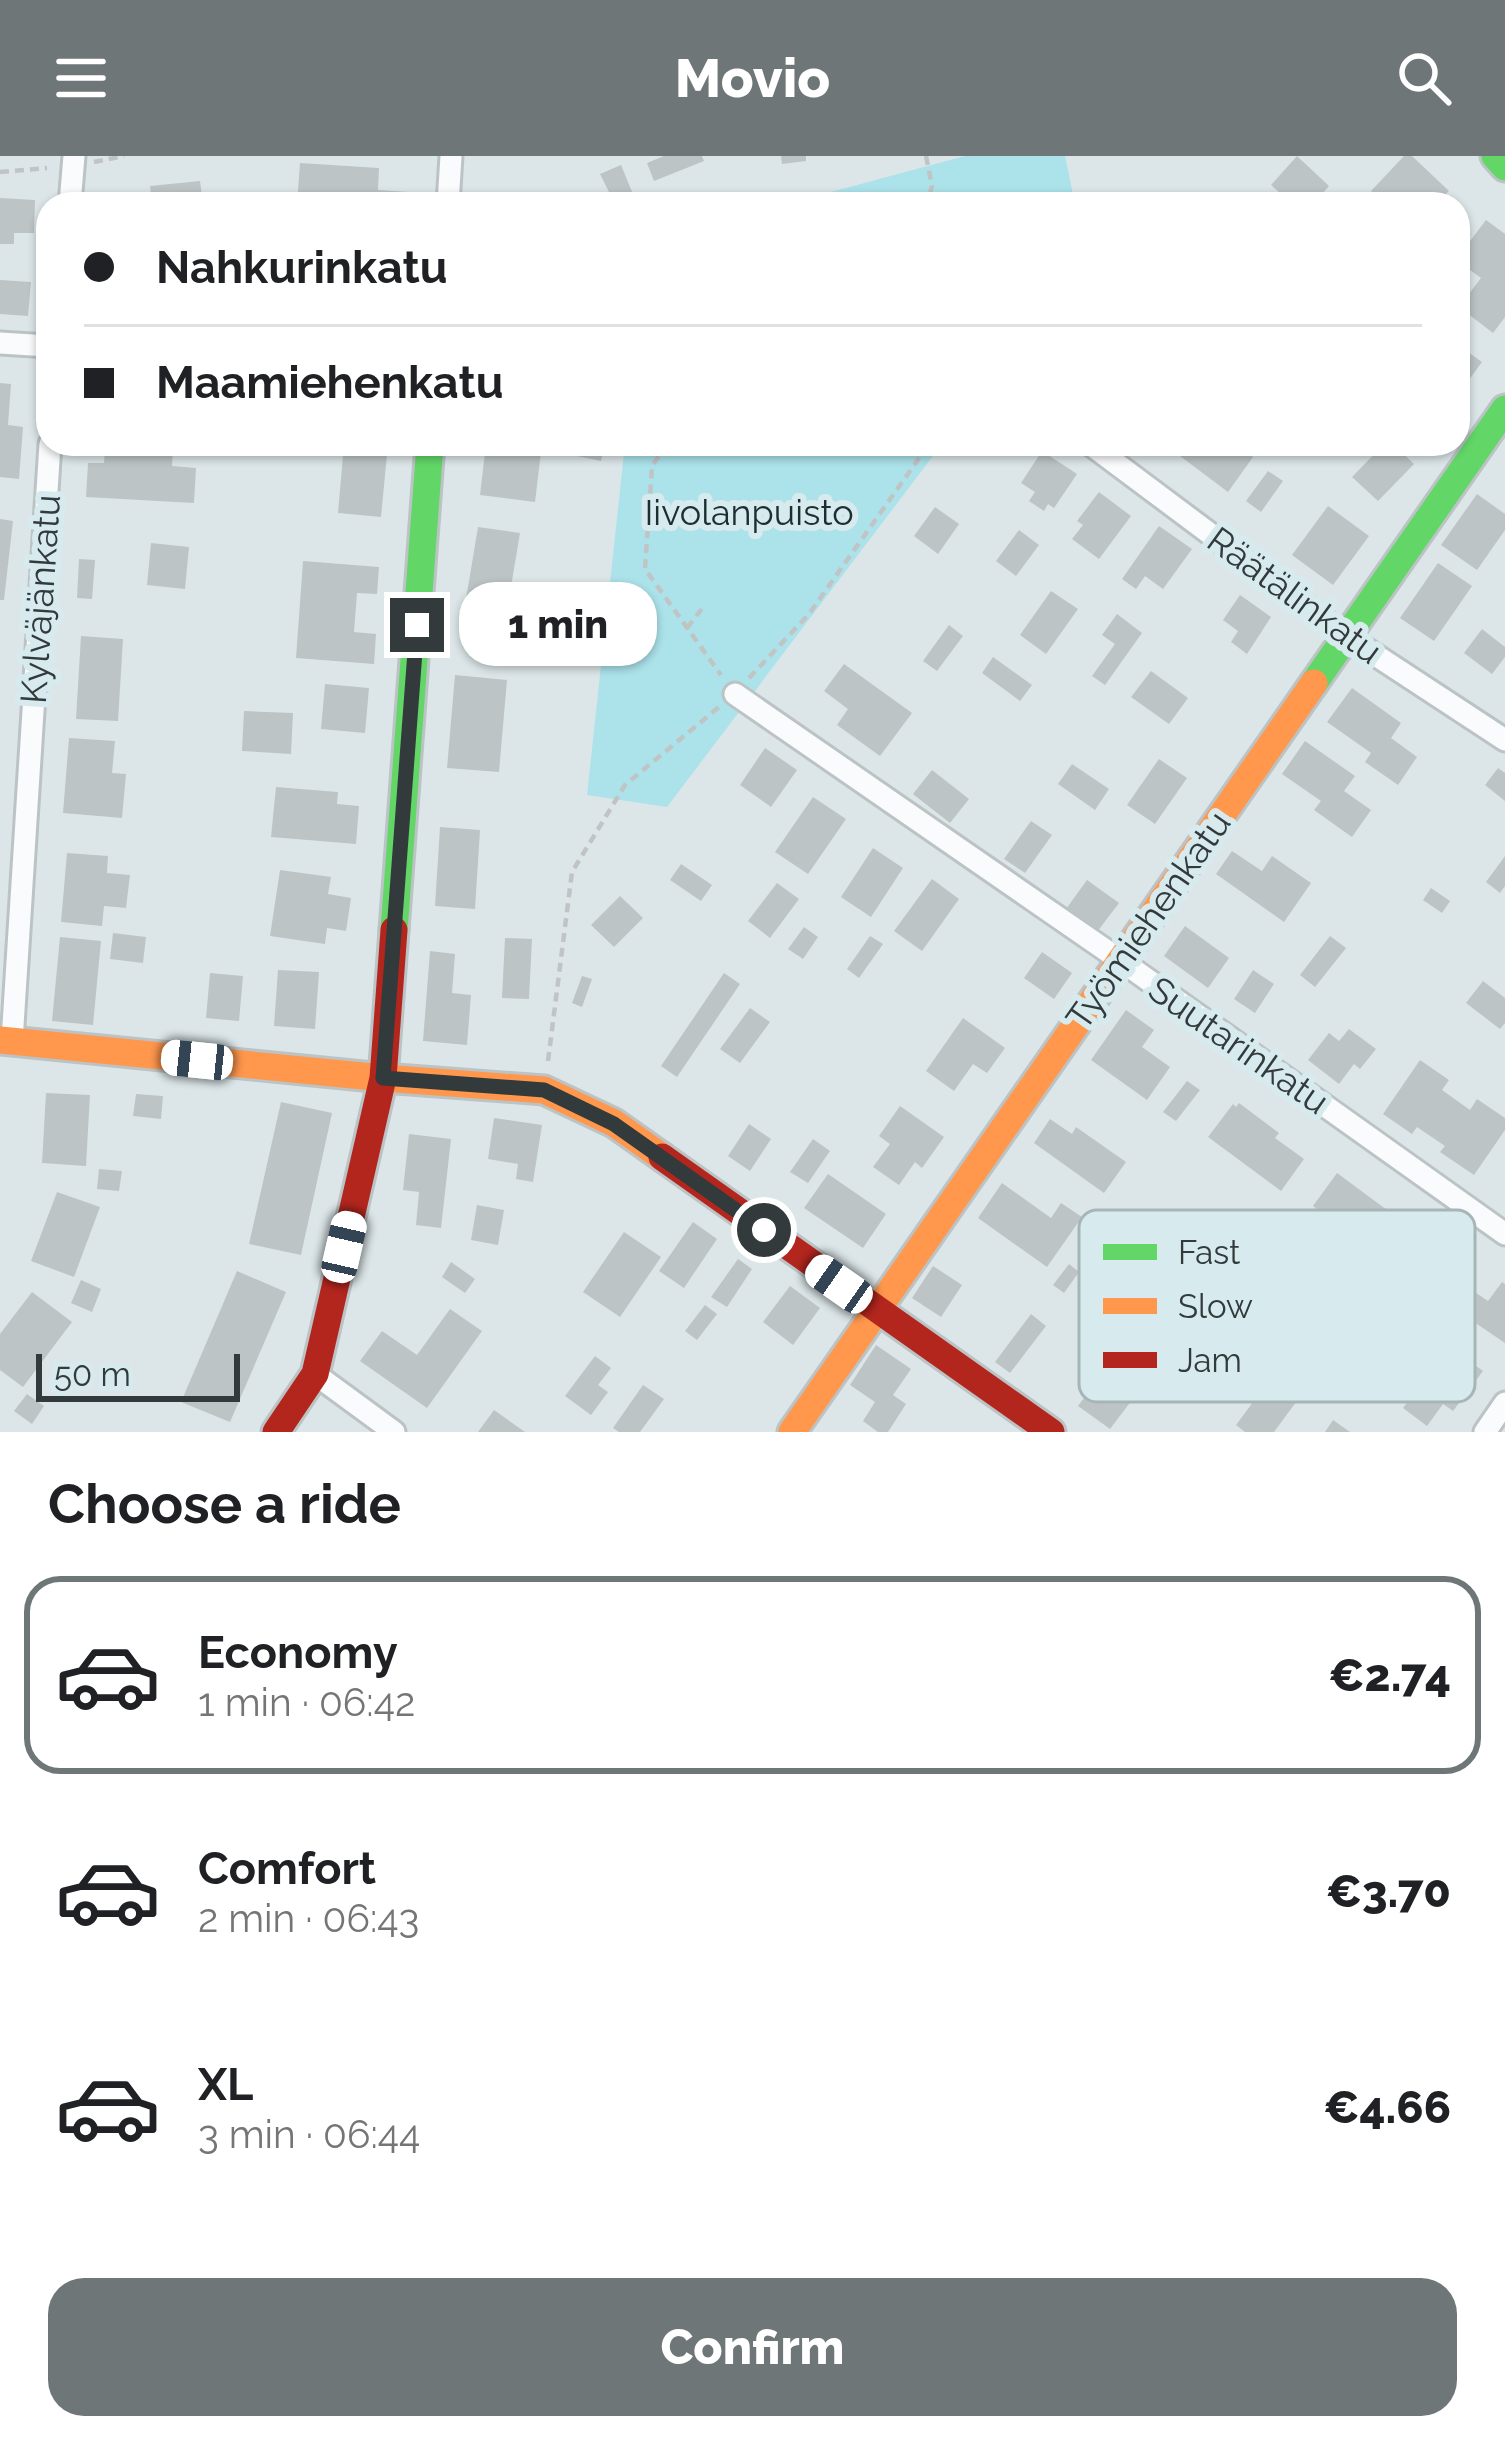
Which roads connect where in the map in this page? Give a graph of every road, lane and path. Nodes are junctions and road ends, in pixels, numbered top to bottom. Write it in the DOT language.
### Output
graph roads {
  1 [pos="74,156"];
  2 [pos="451,156"];
  3 [pos="926,156"];
  4 [pos="1495,156"];
  5 [pos="1505,166"];
  6 [pos="71,192"];
  7 [pos="449,192"];
  8 [pos="930,192"];
  9 [pos="0,344"];
  10 [pos="36,346"];
  11 [pos="1505,409"];
  12 [pos="49,456"];
  13 [pos="429,456"];
  14 [pos="659,456"];
  15 [pos="921,456"];
  16 [pos="1106,456"];
  17 [pos="704,606"];
  18 [pos="688,628"];
  19 [pos="1348,637"];
  20 [pos="735,694"];
  21 [pos="1505,740"];
  22 [pos="1120,960"];
  23 [pos="6,1041"];
  24 [pos="383,1078"];
  25 [pos="544,1090"];
  26 [pos="1471,1210"];
  27 [pos="1475,1213"];
  28 [pos="1505,1234"];
  29 [pos="877,1311"];
  30 [pos="315,1374"];
  31 [pos="1505,1402"];
  32 [pos="276,1432"];
  33 [pos="394,1432"];
  34 [pos="791,1432"];
  35 [pos="1051,1432"];
  36 [pos="1485,1432"];
  1 -- 6 [label="street"];
  2 -- 7 [label="street"];
  3 -- 8 [label="path"];
  4 -- 5 [label="street"];
  9 -- 10 [label="street"];
  11 -- 19 [label="street, Työmiehenkatu"];
  12 -- 23 [label="street, Kylväjänkatu"];
  13 -- 24 [label="street"];
  14 -- 18 [label="path"];
  15 -- 20 [label="path"];
  16 -- 19 [label="street, Räätälinkatu"];
  17 -- 18 [label="path"];
  18 -- 20 [label="path"];
  19 -- 21 [label="street, Räätälinkatu"];
  19 -- 22 [label="street, Työmiehenkatu"];
  20 -- 22 [label="street, Suutarinkatu"];
  20 -- 25 [label="path"];
  22 -- 26 [label="street, Suutarinkatu"];
  22 -- 29 [label="street, Työmiehenkatu"];
  23 -- 24 [label="street"];
  24 -- 25 [label="street"];
  24 -- 30 [label="street"];
  25 -- 29 [label="street"];
  27 -- 28 [label="street, Suutarinkatu"];
  29 -- 34 [label="street, Työmiehenkatu"];
  29 -- 35 [label="street"];
  30 -- 32 [label="street"];
  30 -- 33 [label="street"];
  31 -- 36 [label="street"];
}
